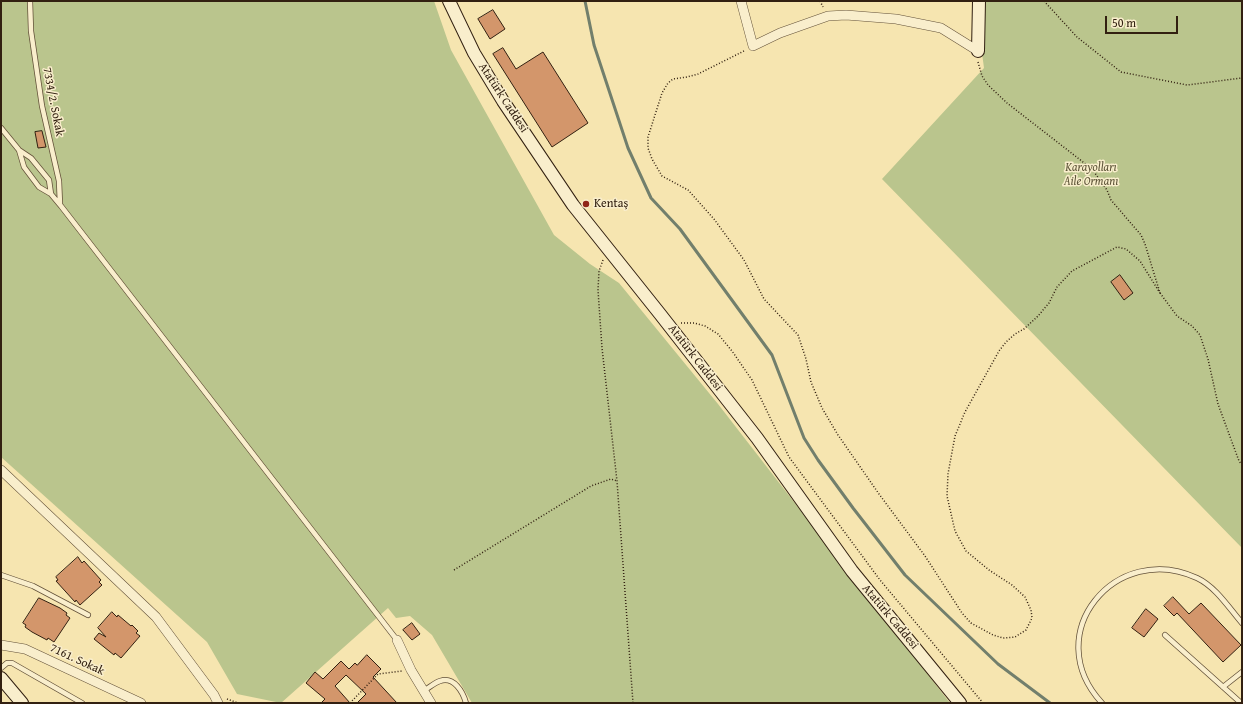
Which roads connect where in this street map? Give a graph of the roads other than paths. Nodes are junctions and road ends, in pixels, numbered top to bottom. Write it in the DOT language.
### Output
graph roads {
  1 [pos="30,1"];
  2 [pos="448,1"];
  3 [pos="741,1"];
  4 [pos="978,1"];
  5 [pos="978,51"];
  6 [pos="1,128"];
  7 [pos="19,150"];
  8 [pos="51,194"];
  9 [pos="61,206"];
  10 [pos="1,470"];
  11 [pos="1,575"];
  12 [pos="88,615"];
  13 [pos="1242,623"];
  14 [pos="1165,635"];
  15 [pos="397,640"];
  16 [pos="1,644"];
  17 [pos="1,668"];
  18 [pos="1242,672"];
  19 [pos="1,678"];
  20 [pos="1223,687"];
  21 [pos="424,691"];
  22 [pos="22,703"];
  23 [pos="82,703"];
  24 [pos="140,703"];
  25 [pos="218,703"];
  26 [pos="431,703"];
  27 [pos="466,703"];
  28 [pos="960,703"];
  29 [pos="1102,703"];
  30 [pos="1241,703"];
  1 -- 9 [label="lane, 7334/2. Sokak"];
  2 -- 28 [label="street, Atatürk Caddesi"];
  3 -- 5 [label="street"];
  4 -- 5 [label="street"];
  6 -- 7 [label="lane"];
  7 -- 8 [label="lane"];
  7 -- 8 [label="lane"];
  8 -- 9 [label="lane"];
  9 -- 15 [label="lane"];
  10 -- 25 [label="street"];
  11 -- 12 [label="lane"];
  13 -- 29 [label="lane"];
  14 -- 20 [label="lane"];
  15 -- 21 [label="street"];
  16 -- 24 [label="street, 7161. Sokak"];
  17 -- 23 [label="lane"];
  18 -- 20 [label="lane"];
  19 -- 22 [label="street"];
  20 -- 30 [label="lane"];
  21 -- 26 [label="street"];
  21 -- 27 [label="lane"];
}
